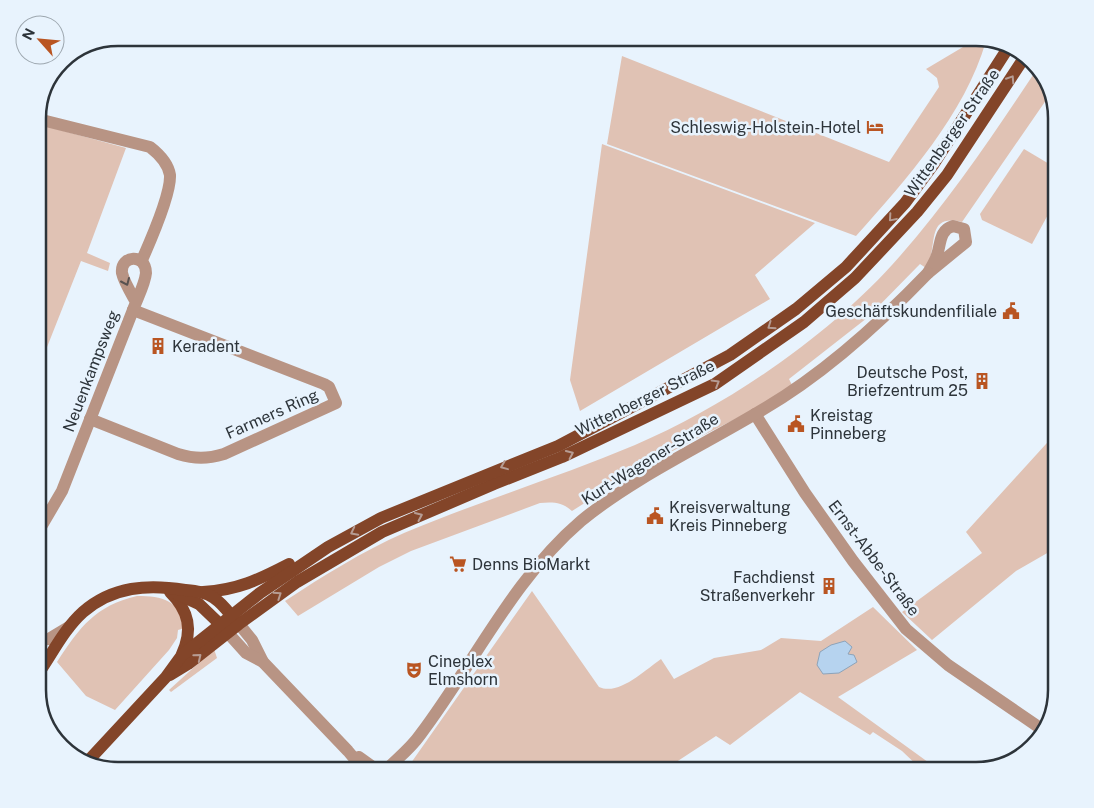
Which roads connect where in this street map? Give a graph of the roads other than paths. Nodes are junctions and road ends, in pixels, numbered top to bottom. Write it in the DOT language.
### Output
graph roads {
  1 [pos="1005,53"];
  2 [pos="1021,62"];
  3 [pos="46,121"];
  4 [pos="142,260"];
  5 [pos="928,273"];
  6 [pos="134,306"];
  7 [pos="755,414"];
  8 [pos="90,419"];
  9 [pos="46,518"];
  10 [pos="328,547"];
  11 [pos="133,589"];
  12 [pos="170,592"];
  13 [pos="202,592"];
  14 [pos="235,620"];
  15 [pos="69,627"];
  16 [pos="224,628"];
  17 [pos="46,639"];
  18 [pos="46,653"];
  19 [pos="182,655"];
  20 [pos="262,662"];
  21 [pos="166,677"];
  22 [pos="1038,726"];
  23 [pos="416,741"];
  24 [pos="348,751"];
  25 [pos="92,757"];
  26 [pos="357,762"];
  27 [pos="365,762"];
  28 [pos="394,762"];
  29 [pos="403,762"];
  1 -- 10 [label="main road, Wittenberger Straße, one-way"];
  14 -- 2 [label="main road, Wittenberger Straße, one-way"];
  3 -- 4 [label="street, Neuenkampsweg"];
  4 -- 6 [label="street, Neuenkampsweg"];
  4 -- 6 [label="street, Neuenkampsweg, one-way"];
  5 -- 7 [label="street, Kurt-Wagener-Straße"];
  6 -- 8 [label="street, Neuenkampsweg"];
  6 -- 8 [label="street, Farmers Ring"];
  7 -- 22 [label="street, Ernst-Abbe-Straße"];
  7 -- 23 [label="street, Kurt-Wagener-Straße"];
  8 -- 9 [label="street, Neuenkampsweg"];
  10 -- 13 [label="main road"];
  10 -- 14 [label="main road, Wittenberger Straße"];
  11 -- 12 [label="main road"];
  11 -- 13 [label="main road"];
  11 -- 15 [label="main road"];
  12 -- 16 [label="main road"];
  12 -- 19 [label="main road"];
  13 -- 14 [label="main road"];
  14 -- 16 [label="main road, Wittenberger Straße"];
  14 -- 20 [label="street"];
  15 -- 17 [label="street"];
  15 -- 18 [label="main road"];
  16 -- 19 [label="main road"];
  16 -- 20 [label="street"];
  21 -- 16 [label="main road, one-way"];
  19 -- 21 [label="main road"];
  20 -- 24 [label="street"];
  21 -- 25 [label="main road"];
  23 -- 28 [label="street, Kurt-Wagener-Straße"];
  23 -- 29 [label="street, Kurt-Wagener-Straße"];
  24 -- 26 [label="street"];
  24 -- 27 [label="street"];
}
